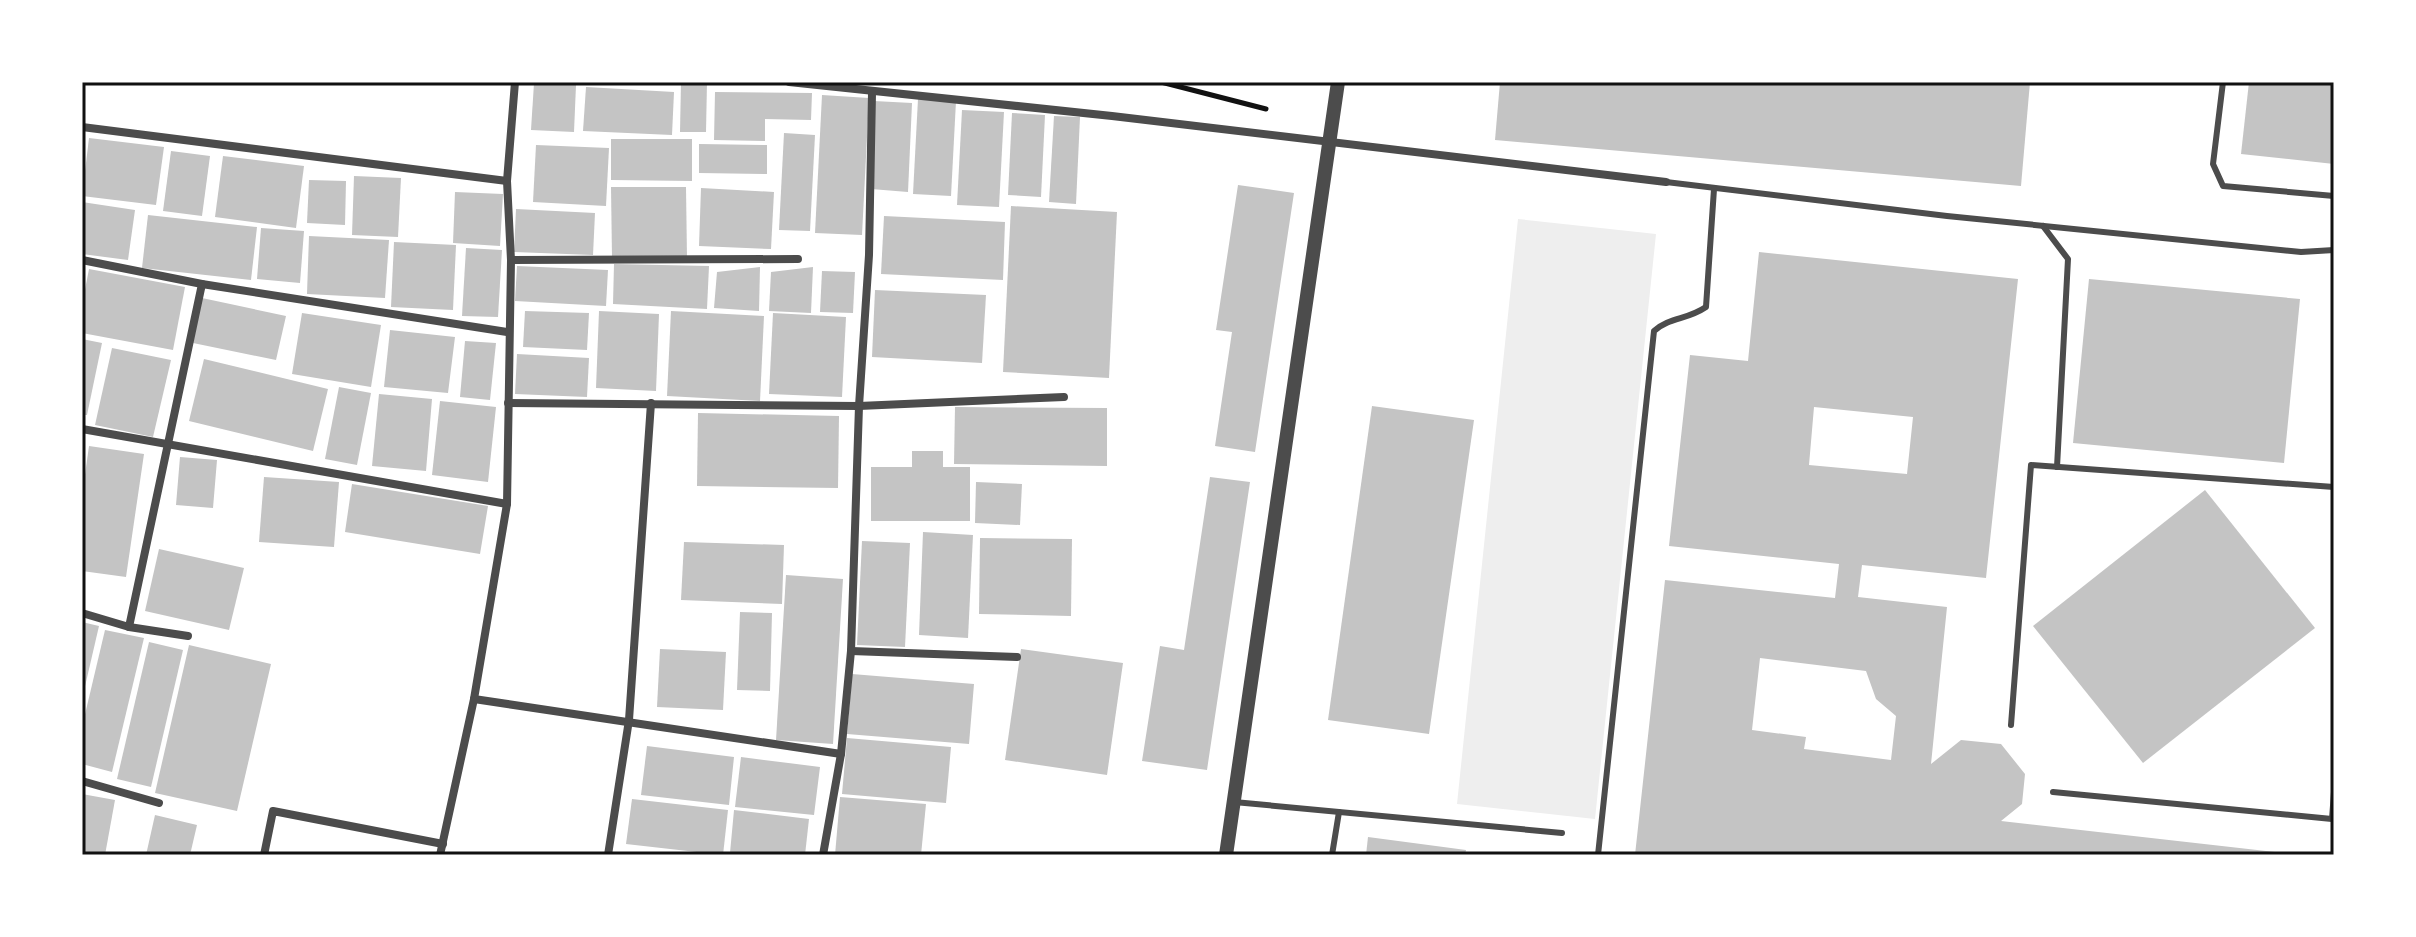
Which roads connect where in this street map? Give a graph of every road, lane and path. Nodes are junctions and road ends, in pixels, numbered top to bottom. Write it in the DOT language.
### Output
graph roads {
  1 [pos="515,82"];
  2 [pos="789,82"];
  3 [pos="1161,82"];
  4 [pos="1338,82"];
  5 [pos="2223,82"];
  6 [pos="835,83"];
  7 [pos="872,93"];
  8 [pos="1266,109"];
  9 [pos="82,127"];
  10 [pos="1328,143"];
  11 [pos="507,181"];
  12 [pos="1666,182"];
  13 [pos="1714,189"];
  14 [pos="2334,196"];
  15 [pos="2043,226"];
  16 [pos="2334,250"];
  17 [pos="798,259"];
  18 [pos="82,260"];
  19 [pos="511,260"];
  20 [pos="202,284"];
  21 [pos="507,332"];
  22 [pos="1064,397"];
  23 [pos="508,403"];
  24 [pos="651,403"];
  25 [pos="859,406"];
  26 [pos="82,429"];
  27 [pos="169,444"];
  28 [pos="2057,467"];
  29 [pos="2334,487"];
  30 [pos="507,504"];
  31 [pos="82,613"];
  32 [pos="129,627"];
  33 [pos="188,636"];
  34 [pos="851,651"];
  35 [pos="1017,657"];
  36 [pos="474,699"];
  37 [pos="629,720"];
  38 [pos="2011,725"];
  39 [pos="841,754"];
  40 [pos="82,781"];
  41 [pos="2053,792"];
  42 [pos="2334,792"];
  43 [pos="1234,802"];
  44 [pos="159,803"];
  45 [pos="1339,812"];
  46 [pos="1562,833"];
  47 [pos="443,844"];
  48 [pos="264,855"];
  49 [pos="440,855"];
  50 [pos="608,855"];
  51 [pos="823,855"];
  52 [pos="1226,855"];
  53 [pos="1332,855"];
  54 [pos="1598,855"];
  1 -- 11 [label="street"];
  2 -- 6 [label="street"];
  3 -- 8 [label="path"];
  4 -- 10 [label="street"];
  5 -- 14 [label="lane"];
  6 -- 7 [label="street"];
  7 -- 10 [label="street"];
  7 -- 25 [label="street"];
  9 -- 11 [label="street"];
  10 -- 12 [label="street"];
  10 -- 43 [label="street"];
  11 -- 19 [label="street"];
  12 -- 13 [label="lane"];
  13 -- 15 [label="lane"];
  13 -- 54 [label="lane"];
  15 -- 16 [label="lane"];
  15 -- 28 [label="lane"];
  17 -- 19 [label="street"];
  18 -- 20 [label="street"];
  19 -- 21 [label="street"];
  20 -- 21 [label="street"];
  20 -- 27 [label="street"];
  21 -- 23 [label="street"];
  22 -- 25 [label="street"];
  23 -- 24 [label="street"];
  23 -- 30 [label="street"];
  24 -- 25 [label="street"];
  24 -- 37 [label="street"];
  25 -- 34 [label="street"];
  26 -- 27 [label="street"];
  27 -- 30 [label="street"];
  27 -- 32 [label="street"];
  28 -- 29 [label="lane"];
  28 -- 38 [label="lane"];
  30 -- 36 [label="street"];
  31 -- 32 [label="street"];
  32 -- 33 [label="street"];
  34 -- 35 [label="street"];
  34 -- 39 [label="street"];
  36 -- 37 [label="street"];
  36 -- 47 [label="street"];
  37 -- 39 [label="street"];
  37 -- 50 [label="street"];
  39 -- 51 [label="street"];
  40 -- 44 [label="street"];
  41 -- 42 [label="lane"];
  43 -- 45 [label="lane"];
  43 -- 52 [label="street"];
  45 -- 46 [label="lane"];
  45 -- 53 [label="lane"];
  47 -- 48 [label="street"];
  47 -- 49 [label="street"];
}
